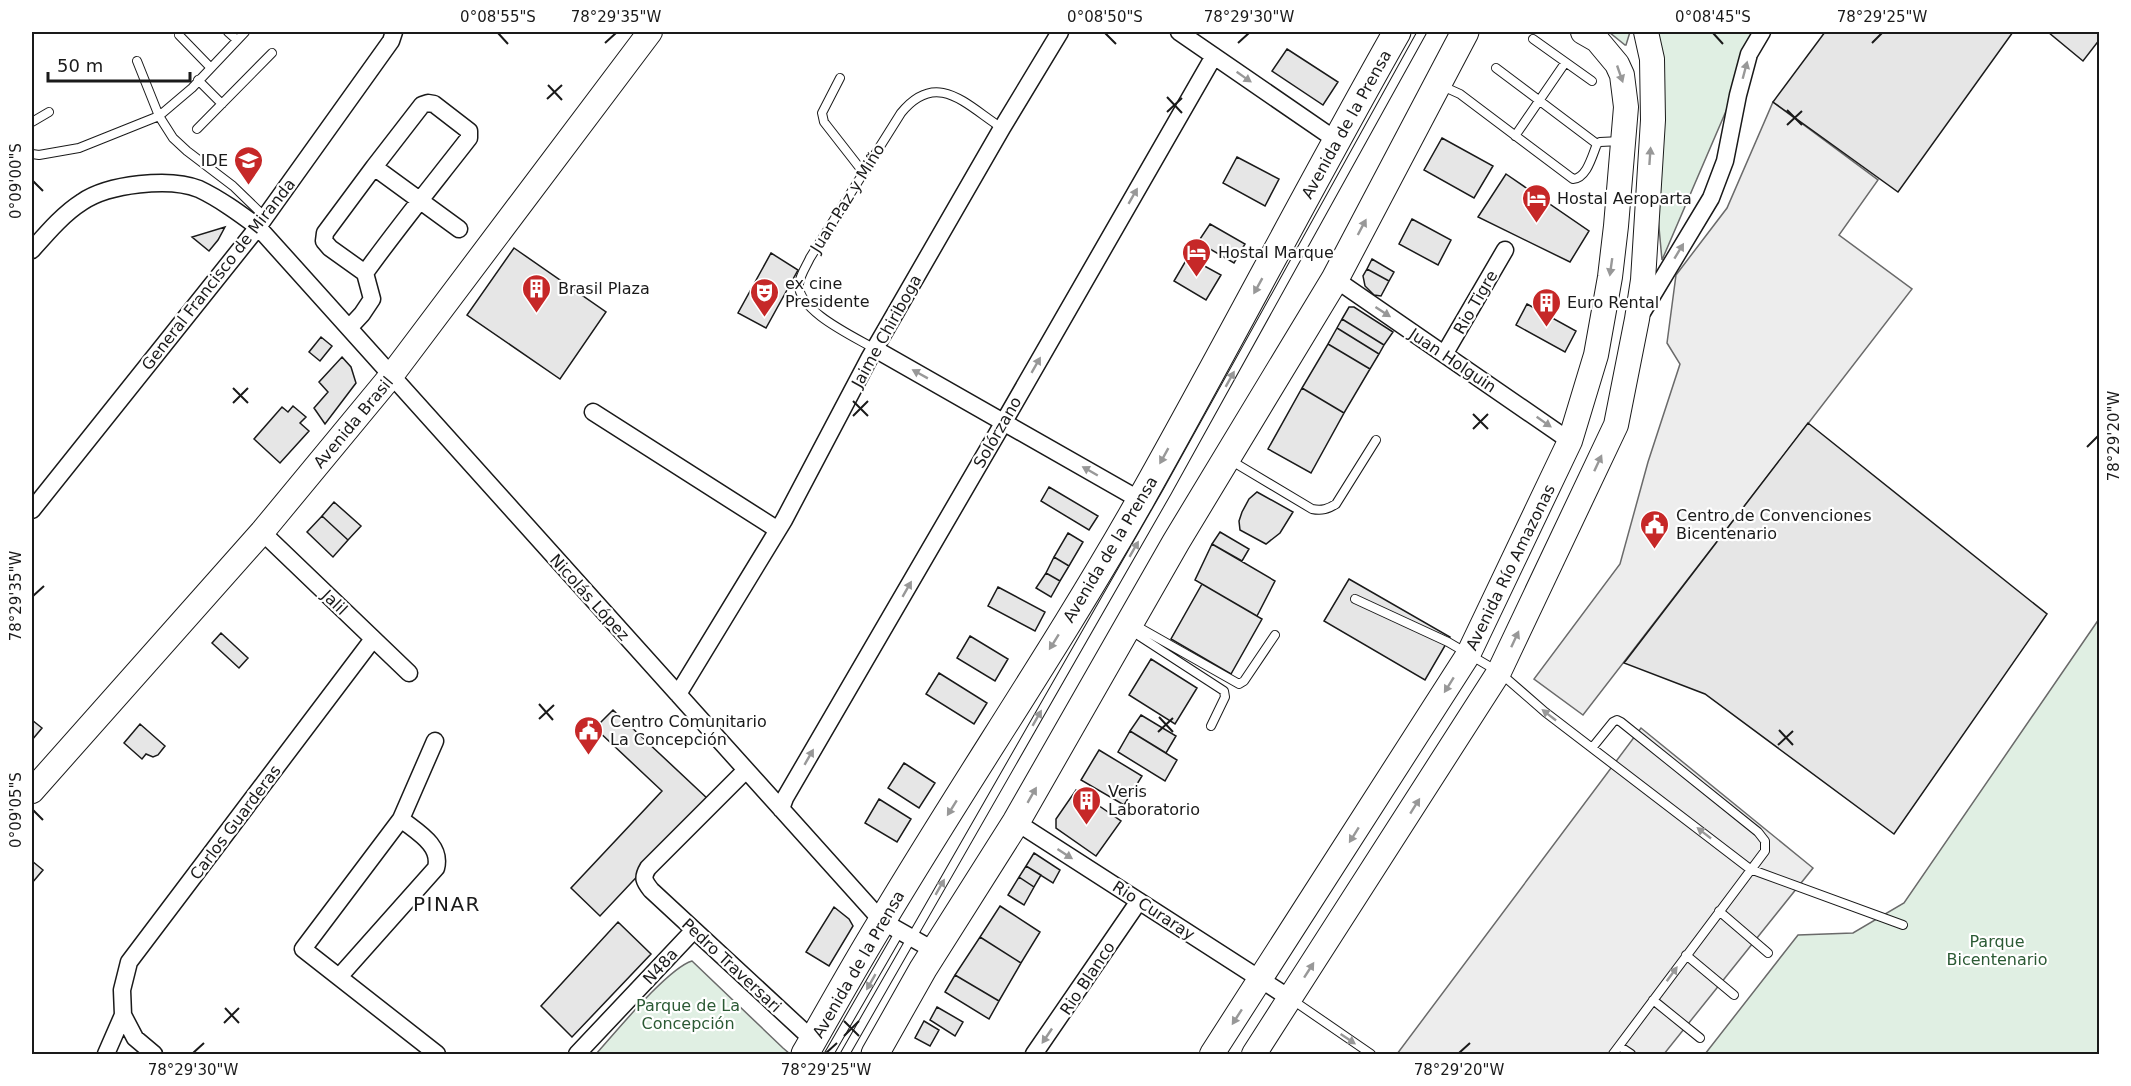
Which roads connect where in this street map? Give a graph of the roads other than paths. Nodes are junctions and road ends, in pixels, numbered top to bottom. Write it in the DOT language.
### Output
graph roads {
  1 [pos="228,32"];
  2 [pos="245,32"];
  3 [pos="394,32"];
  4 [pos="650,32"];
  5 [pos="1060,32"];
  6 [pos="1179,32"];
  7 [pos="1397,32"];
  8 [pos="1422,32"];
  9 [pos="1465,32"];
  10 [pos="1485,32"];
  11 [pos="1582,32"];
  12 [pos="1646,32"];
  13 [pos="1762,32"];
  14 [pos="179,35"];
  15 [pos="1533,39"];
  16 [pos="237,40"];
  17 [pos="272,53"];
  18 [pos="1214,56"];
  19 [pos="1452,56"];
  20 [pos="137,61"];
  21 [pos="1565,63"];
  22 [pos="211,68"];
  23 [pos="1496,68"];
  24 [pos="840,78"];
  25 [pos="198,80"];
  26 [pos="1592,81"];
  27 [pos="1437,83"];
  28 [pos="1540,101"];
  29 [pos="222,104"];
  30 [pos="49,112"];
  31 [pos="159,116"];
  32 [pos="32,122"];
  33 [pos="1002,128"];
  34 [pos="197,129"];
  35 [pos="1515,136"];
  36 [pos="1336,140"];
  37 [pos="1623,141"];
  38 [pos="1597,144"];
  39 [pos="32,154"];
  40 [pos="375,167"];
  41 [pos="863,172"];
  42 [pos="420,200"];
  43 [pos="261,222"];
  44 [pos="459,229"];
  45 [pos="32,250"];
  46 [pos="1505,250"];
  47 [pos="365,273"];
  48 [pos="1335,279"];
  49 [pos="1638,319"];
  50 [pos="349,328"];
  51 [pos="875,349"];
  52 [pos="1445,353"];
  53 [pos="391,376"];
  54 [pos="593,412"];
  55 [pos="1004,421"];
  56 [pos="1376,440"];
  57 [pos="1570,441"];
  58 [pos="1227,458"];
  59 [pos="1140,500"];
  60 [pos="32,510"];
  61 [pos="778,530"];
  62 [pos="262,532"];
  63 [pos="1354,599"];
  64 [pos="1128,625"];
  65 [pos="1275,635"];
  66 [pos="373,639"];
  67 [pos="1468,655"];
  68 [pos="1499,672"];
  69 [pos="409,673"];
  70 [pos="678,694"];
  71 [pos="1211,726"];
  72 [pos="435,741"];
  73 [pos="1592,748"];
  74 [pos="746,770"];
  75 [pos="32,791"];
  76 [pos="781,809"];
  77 [pos="401,819"];
  78 [pos="1016,822"];
  79 [pos="1750,869"];
  80 [pos="1139,901"];
  81 [pos="1719,911"];
  82 [pos="1903,925"];
  83 [pos="694,930"];
  84 [pos="897,930"];
  85 [pos="935,951"];
  86 [pos="1768,953"];
  87 [pos="1686,955"];
  88 [pos="339,977"];
  89 [pos="1261,980"];
  90 [pos="1734,995"];
  91 [pos="1291,999"];
  92 [pos="1653,1000"];
  93 [pos="123,1015"];
  94 [pos="1700,1038"];
  95 [pos="1619,1046"];
  96 [pos="816,1050"];
  97 [pos="106,1054"];
  98 [pos="154,1054"];
  99 [pos="437,1054"];
  100 [pos="577,1054"];
  101 [pos="845,1054"];
  102 [pos="875,1054"];
  103 [pos="1034,1054"];
  104 [pos="1212,1054"];
  105 [pos="1254,1054"];
  106 [pos="1371,1054"];
  107 [pos="1613,1054"];
  108 [pos="1631,1054"];
  1 -- 16 [label="lane"];
  2 -- 16 [label="lane"];
  3 -- 43 [label="street, General Francisco de Miranda"];
  4 -- 53 [label="main road, Avenida Brasil"];
  5 -- 33 [label="street, Jaime Chiriboga"];
  6 -- 18 [label="street"];
  7 -- 36 [label="main road, Avenida de la Prensa"];
  84 -- 8 [label="lane, one-way"];
  9 -- 19 [label="main road"];
  10 -- 19 [label="main road"];
  11 -- 37 [label="main road, Avenida Río Amazonas, one-way"];
  49 -- 12 [label="main road, Avenida Río Amazonas, one-way"];
  49 -- 13 [label="street, one-way"];
  14 -- 22 [label="lane"];
  15 -- 21 [label="lane"];
  16 -- 22 [label="lane"];
  17 -- 29 [label="lane"];
  18 -- 36 [label="street, one-way"];
  55 -- 18 [label="street, Solórzano, one-way"];
  19 -- 27 [label="main road"];
  20 -- 31 [label="lane"];
  21 -- 26 [label="lane"];
  21 -- 28 [label="lane"];
  22 -- 25 [label="lane"];
  23 -- 28 [label="lane"];
  24 -- 41 [label="lane"];
  25 -- 29 [label="lane"];
  25 -- 31 [label="lane"];
  27 -- 35 [label="lane"];
  48 -- 27 [label="main road, one-way"];
  28 -- 35 [label="lane"];
  28 -- 38 [label="lane"];
  29 -- 34 [label="lane"];
  30 -- 32 [label="lane"];
  31 -- 39 [label="lane"];
  31 -- 43 [label="lane"];
  33 -- 41 [label="lane, Juan Paz y Miño"];
  33 -- 51 [label="street, Jaime Chiriboga"];
  35 -- 38 [label="lane"];
  36 -- 59 [label="main road, Avenida de la Prensa, one-way"];
  37 -- 38 [label="lane"];
  37 -- 57 [label="main road, Avenida Río Amazonas, one-way"];
  40 -- 42 [label="street"];
  40 -- 42 [label="street"];
  40 -- 47 [label="street"];
  41 -- 51 [label="lane, Juan Paz y Miño"];
  42 -- 44 [label="street"];
  42 -- 47 [label="street"];
  43 -- 45 [label="street, Nicolás López"];
  43 -- 50 [label="street, Nicolás López"];
  43 -- 60 [label="street, General Francisco de Miranda"];
  46 -- 52 [label="street, Rio Tigre"];
  47 -- 50 [label="street"];
  48 -- 52 [label="street, Juan Holguin, one-way"];
  48 -- 58 [label="main road"];
  68 -- 49 [label="main road, Avenida Río Amazonas, one-way"];
  50 -- 53 [label="street, Nicolás López"];
  55 -- 51 [label="street, Juan Paz y Miño, one-way"];
  51 -- 61 [label="street, Jaime Chiriboga"];
  52 -- 57 [label="street, Juan Holguin, one-way"];
  53 -- 62 [label="main road, Avenida Brasil"];
  53 -- 70 [label="street, Nicolás López"];
  54 -- 61 [label="street"];
  59 -- 55 [label="street, Juan Paz y Miño, one-way"];
  76 -- 55 [label="street, Solórzano, one-way"];
  56 -- 58 [label="lane"];
  57 -- 67 [label="main road, Avenida Río Amazonas"];
  58 -- 64 [label="main road"];
  59 -- 84 [label="main road, Avenida de la Prensa, one-way"];
  61 -- 70 [label="street, Jaime Chiriboga"];
  62 -- 66 [label="street, Jalil"];
  62 -- 75 [label="main road, Avenida Brasil"];
  63 -- 67 [label="lane"];
  64 -- 65 [label="lane"];
  64 -- 71 [label="lane"];
  78 -- 64 [label="main road, one-way"];
  66 -- 69 [label="street, Jalil"];
  66 -- 93 [label="street, Carlos Guarderas"];
  67 -- 68 [label="lane"];
  67 -- 89 [label="main road, Avenida Río Amazonas, one-way"];
  73 -- 68 [label="lane, one-way"];
  91 -- 68 [label="main road, Avenida Río Amazonas, one-way"];
  70 -- 74 [label="street, Nicolás López"];
  72 -- 77 [label="street"];
  79 -- 73 [label="lane, one-way"];
  73 -- 79 [label="lane"];
  74 -- 76 [label="street, Nicolás López"];
  74 -- 83 [label="street, Pedro Traversari"];
  76 -- 84 [label="street, Nicolás López"];
  77 -- 88 [label="street"];
  77 -- 88 [label="street"];
  78 -- 80 [label="street, Rio Curaray, one-way"];
  78 -- 85 [label="main road"];
  79 -- 81 [label="lane"];
  79 -- 82 [label="lane"];
  80 -- 89 [label="street, Rio Curaray"];
  80 -- 103 [label="street, Rio Blanco, one-way"];
  81 -- 86 [label="lane"];
  81 -- 87 [label="lane"];
  83 -- 96 [label="street, Pedro Traversari"];
  83 -- 100 [label="street, N48a"];
  84 -- 85 [label="street, Nicolás López"];
  84 -- 96 [label="main road, Avenida de la Prensa"];
  101 -- 84 [label="lane, one-way"];
  85 -- 102 [label="main road"];
  87 -- 90 [label="lane"];
  92 -- 87 [label="lane, one-way"];
  88 -- 99 [label="street"];
  89 -- 91 [label="street, Rio Curaray"];
  89 -- 104 [label="main road, Avenida Río Amazonas, one-way"];
  91 -- 105 [label="main road, Avenida Río Amazonas"];
  91 -- 106 [label="lane, one-way"];
  92 -- 94 [label="lane"];
  92 -- 95 [label="lane"];
  93 -- 97 [label="street, Carlos Guarderas"];
  93 -- 98 [label="street"];
  95 -- 107 [label="lane"];
  95 -- 108 [label="lane"];
}
